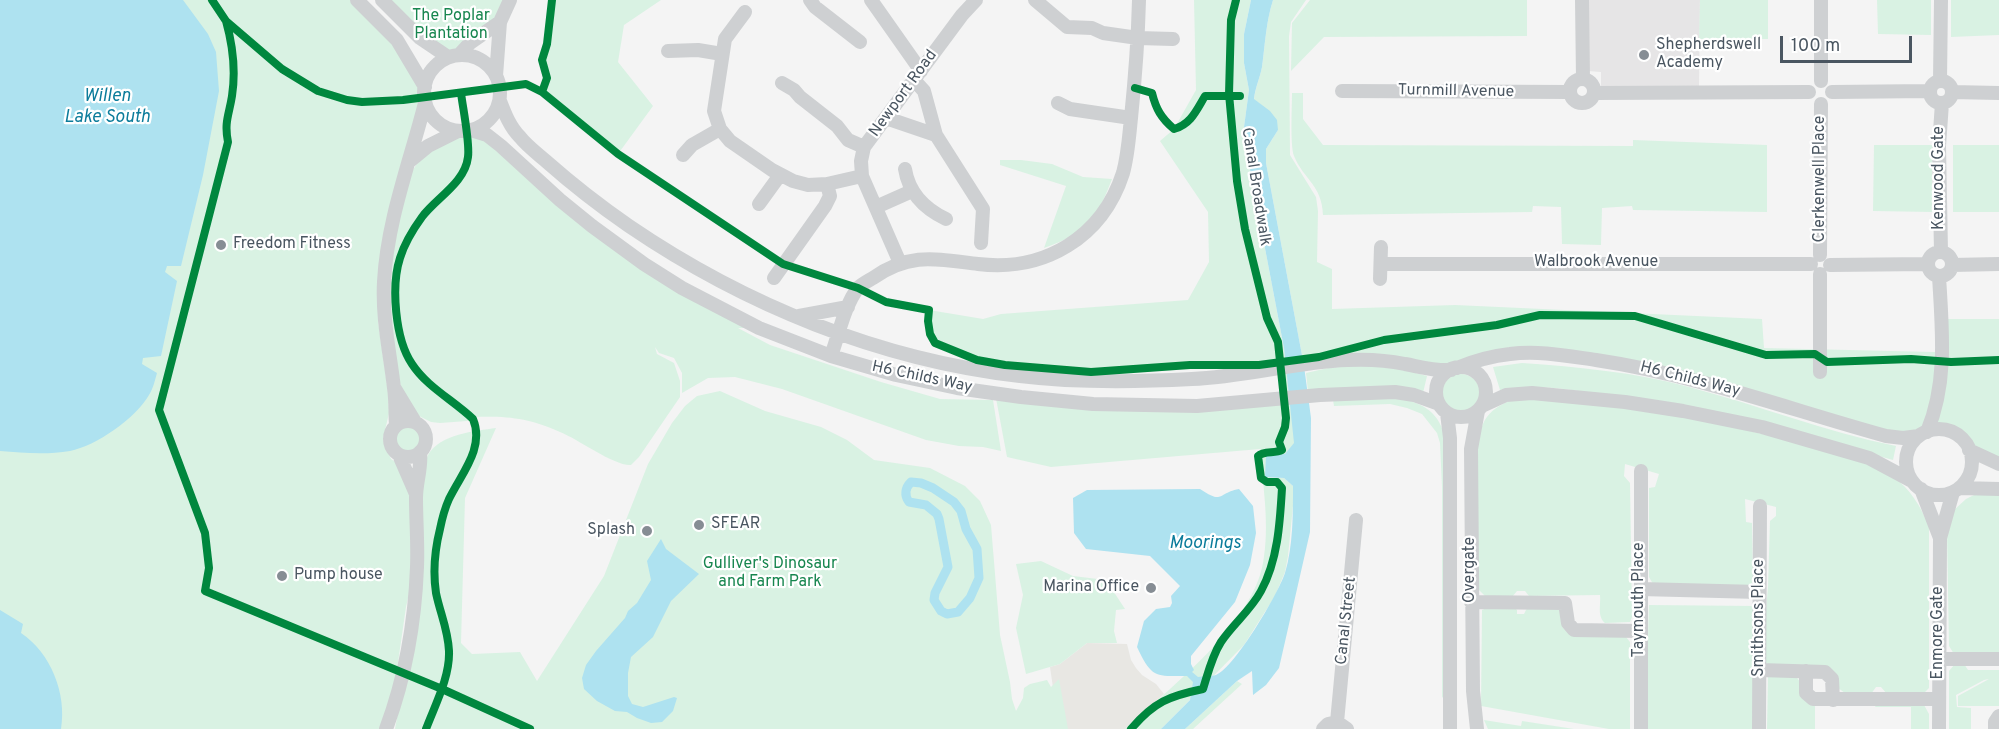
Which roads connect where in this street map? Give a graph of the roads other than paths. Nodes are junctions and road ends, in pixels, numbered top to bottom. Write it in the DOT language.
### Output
graph roads {
  1 [pos="357,0"];
  2 [pos="382,0"];
  3 [pos="510,0"];
  4 [pos="810,0"];
  5 [pos="871,0"];
  6 [pos="976,0"];
  7 [pos="1035,0"];
  8 [pos="1139,0"];
  9 [pos="1582,0"];
  10 [pos="1821,0"];
  11 [pos="1941,0"];
  12 [pos="746,12"];
  13 [pos="500,22"];
  14 [pos="1137,38"];
  15 [pos="1173,39"];
  16 [pos="861,42"];
  17 [pos="668,51"];
  18 [pos="722,54"];
  19 [pos="453,56"];
  20 [pos="917,75"];
  21 [pos="497,77"];
  22 [pos="1583,79"];
  23 [pos="1821,81"];
  24 [pos="1940,81"];
  25 [pos="782,83"];
  26 [pos="425,87"];
  27 [pos="1342,91"];
  28 [pos="1930,91"];
  29 [pos="1570,92"];
  30 [pos="1809,92"];
  31 [pos="1832,92"];
  32 [pos="1952,92"];
  33 [pos="1594,93"];
  34 [pos="1999,93"];
  35 [pos="500,97"];
  36 [pos="425,103"];
  37 [pos="1058,103"];
  38 [pos="1942,103"];
  39 [pos="1821,104"];
  40 [pos="886,118"];
  41 [pos="1131,118"];
  42 [pos="720,129"];
  43 [pos="464,131"];
  44 [pos="936,135"];
  45 [pos="864,147"];
  46 [pos="683,155"];
  47 [pos="411,160"];
  48 [pos="905,170"];
  49 [pos="780,175"];
  50 [pos="862,176"];
  51 [pos="827,184"];
  52 [pos="912,191"];
  53 [pos="759,204"];
  54 [pos="876,207"];
  55 [pos="946,219"];
  56 [pos="981,243"];
  57 [pos="1381,248"];
  58 [pos="1941,252"];
  59 [pos="900,263"];
  60 [pos="1381,264"];
  61 [pos="1820,264"];
  62 [pos="1928,264"];
  63 [pos="1952,264"];
  64 [pos="1999,264"];
  65 [pos="1939,276"];
  66 [pos="774,278"];
  67 [pos="1380,279"];
  68 [pos="848,307"];
  69 [pos="797,316"];
  70 [pos="839,333"];
  71 [pos="831,356"];
  72 [pos="1454,369"];
  73 [pos="1820,372"];
  74 [pos="395,389"];
  75 [pos="1940,395"];
  76 [pos="1443,408"];
  77 [pos="1480,408"];
  78 [pos="415,422"];
  79 [pos="396,425"];
  80 [pos="1923,434"];
  81 [pos="1956,435"];
  82 [pos="1969,450"];
  83 [pos="420,452"];
  84 [pos="399,454"];
  85 [pos="1999,464"];
  86 [pos="1641,471"];
  87 [pos="1916,485"];
  88 [pos="1999,489"];
  89 [pos="1957,490"];
  90 [pos="416,496"];
  91 [pos="1760,506"];
  92 [pos="1356,520"];
  93 [pos="1940,538"];
  94 [pos="1640,590"];
  95 [pos="1759,592"];
  96 [pos="1472,602"];
  97 [pos="1640,631"];
  98 [pos="1939,659"];
  99 [pos="1999,659"];
  100 [pos="1760,670"];
  101 [pos="1806,671"];
  102 [pos="1939,699"];
  103 [pos="1833,700"];
  104 [pos="1999,716"];
  105 [pos="1451,724"];
  106 [pos="1477,725"];
  107 [pos="1344,726"];
  108 [pos="386,729"];
  109 [pos="1323,729"];
  110 [pos="1641,729"];
  111 [pos="1759,729"];
  112 [pos="1939,729"];
  113 [pos="1995,729"];
  1 -- 26 [label="street"];
  2 -- 19 [label="street"];
  3 -- 13 [label="street"];
  4 -- 16 [label="street"];
  5 -- 20 [label="street"];
  6 -- 20 [label="street, Newport Road"];
  7 -- 14 [label="street"];
  8 -- 14 [label="street"];
  9 -- 22 [label="street"];
  10 -- 23 [label="street"];
  11 -- 24 [label="street"];
  12 -- 18 [label="street"];
  13 -- 19 [label="street"];
  13 -- 21 [label="street"];
  14 -- 15 [label="street"];
  14 -- 41 [label="street"];
  17 -- 18 [label="street"];
  18 -- 42 [label="street"];
  19 -- 21 [label="street"];
  19 -- 26 [label="street"];
  20 -- 40 [label="street, Newport Road"];
  20 -- 44 [label="street"];
  21 -- 35 [label="street"];
  22 -- 29 [label="street"];
  22 -- 33 [label="street"];
  23 -- 30 [label="street"];
  23 -- 31 [label="street"];
  24 -- 28 [label="street"];
  24 -- 32 [label="street"];
  25 -- 45 [label="street"];
  26 -- 36 [label="street"];
  27 -- 29 [label="street, Turnmill Avenue"];
  28 -- 31 [label="street"];
  28 -- 38 [label="street"];
  29 -- 33 [label="street"];
  30 -- 33 [label="street"];
  30 -- 39 [label="street"];
  31 -- 39 [label="street"];
  32 -- 34 [label="street"];
  32 -- 38 [label="street"];
  35 -- 43 [label="street"];
  35 -- 69 [label="street, H6 Childs Way"];
  36 -- 43 [label="street"];
  36 -- 47 [label="street"];
  37 -- 41 [label="street"];
  38 -- 58 [label="street, Kenwood Gate"];
  39 -- 61 [label="street, Clerkenwell Place"];
  40 -- 44 [label="street"];
  40 -- 45 [label="street, Newport Road"];
  41 -- 59 [label="street"];
  42 -- 46 [label="street"];
  42 -- 49 [label="street"];
  43 -- 47 [label="street"];
  43 -- 71 [label="street, H6 Childs Way"];
  44 -- 56 [label="street"];
  45 -- 50 [label="street, Newport Road"];
  47 -- 74 [label="street"];
  48 -- 52 [label="street"];
  49 -- 51 [label="street"];
  49 -- 53 [label="street"];
  50 -- 51 [label="street"];
  50 -- 54 [label="street, Newport Road"];
  51 -- 66 [label="street"];
  52 -- 54 [label="street"];
  52 -- 55 [label="street"];
  54 -- 59 [label="street, Newport Road"];
  57 -- 60 [label="street"];
  58 -- 62 [label="street"];
  58 -- 63 [label="street"];
  59 -- 68 [label="street"];
  60 -- 61 [label="street, Walbrook Avenue"];
  60 -- 67 [label="street"];
  61 -- 62 [label="street, Walbrook Avenue"];
  61 -- 73 [label="street, Clerkenwell Place"];
  62 -- 65 [label="street"];
  63 -- 64 [label="street"];
  63 -- 65 [label="street"];
  65 -- 75 [label="street"];
  68 -- 69 [label="street"];
  68 -- 70 [label="street"];
  69 -- 70 [label="street, H6 Childs Way"];
  70 -- 71 [label="street"];
  70 -- 72 [label="street, H6 Childs Way"];
  71 -- 76 [label="street, H6 Childs Way"];
  72 -- 76 [label="street"];
  72 -- 77 [label="street"];
  72 -- 80 [label="street, H6 Childs Way"];
  74 -- 78 [label="street"];
  74 -- 79 [label="street"];
  75 -- 80 [label="street"];
  75 -- 81 [label="street"];
  76 -- 77 [label="street"];
  76 -- 105 [label="street, Overgate"];
  77 -- 87 [label="street, H6 Childs Way"];
  77 -- 96 [label="street, Overgate"];
  78 -- 79 [label="street"];
  78 -- 83 [label="street"];
  79 -- 84 [label="street"];
  80 -- 81 [label="street"];
  80 -- 87 [label="street"];
  81 -- 82 [label="street"];
  82 -- 85 [label="street"];
  82 -- 89 [label="street"];
  83 -- 84 [label="street"];
  83 -- 90 [label="street"];
  84 -- 90 [label="street"];
  86 -- 94 [label="street, Taymouth Place"];
  87 -- 89 [label="street"];
  87 -- 93 [label="street, Enmore Gate"];
  88 -- 89 [label="street"];
  89 -- 93 [label="street, Enmore Gate"];
  90 -- 108 [label="street"];
  91 -- 95 [label="street, Smithsons Place"];
  92 -- 107 [label="street, Canal Street"];
  93 -- 98 [label="street, Enmore Gate"];
  94 -- 95 [label="street"];
  94 -- 97 [label="street, Taymouth Place"];
  95 -- 100 [label="street, Smithsons Place"];
  96 -- 97 [label="street"];
  96 -- 106 [label="street, Overgate"];
  97 -- 110 [label="street, Taymouth Place"];
  98 -- 99 [label="street"];
  98 -- 102 [label="street, Enmore Gate"];
  100 -- 101 [label="street"];
  100 -- 111 [label="street, Smithsons Place"];
  101 -- 103 [label="street"];
  101 -- 103 [label="street"];
  102 -- 103 [label="street"];
  102 -- 112 [label="street, Enmore Gate"];
  104 -- 113 [label="street"];
  107 -- 109 [label="street"];
}
